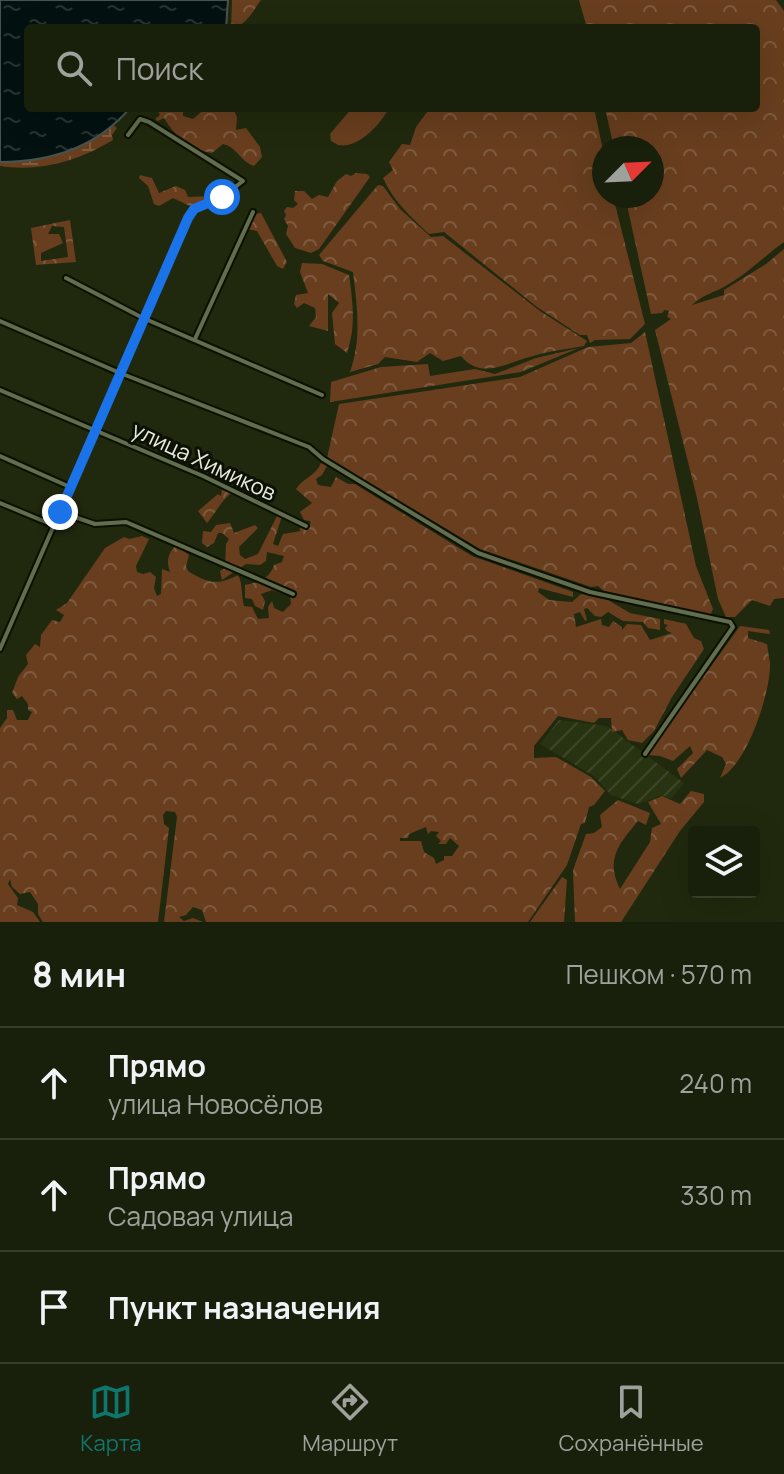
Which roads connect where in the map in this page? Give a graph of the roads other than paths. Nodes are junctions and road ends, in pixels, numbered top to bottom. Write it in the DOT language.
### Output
graph roads {
  1 [pos="128,135"];
  2 [pos="253,212"];
  3 [pos="66,278"];
  4 [pos="143,318"];
  5 [pos="0,321"];
  6 [pos="195,339"];
  7 [pos="120,373"];
  8 [pos="0,390"];
  9 [pos="322,395"];
  10 [pos="95,429"];
  11 [pos="0,456"];
  12 [pos="70,487"];
  13 [pos="0,503"];
  14 [pos="60,512"];
  15 [pos="54,525"];
  16 [pos="306,526"];
  17 [pos="293,594"];
  18 [pos="3,636"];
  19 [pos="0,649"];
  20 [pos="645,754"];
  1 -- 4 [label="street"];
  2 -- 6 [label="street"];
  3 -- 4 [label="street"];
  4 -- 6 [label="street"];
  4 -- 7 [label="street"];
  5 -- 7 [label="street"];
  6 -- 9 [label="street"];
  7 -- 10 [label="street"];
  7 -- 20 [label="street"];
  8 -- 10 [label="street, улица Химиков"];
  10 -- 12 [label="street"];
  10 -- 16 [label="street, улица Химиков"];
  11 -- 12 [label="street"];
  12 -- 14 [label="street"];
  13 -- 15 [label="street"];
  14 -- 15 [label="street"];
  14 -- 17 [label="street"];
  15 -- 18 [label="street"];
  18 -- 19 [label="street"];
}
